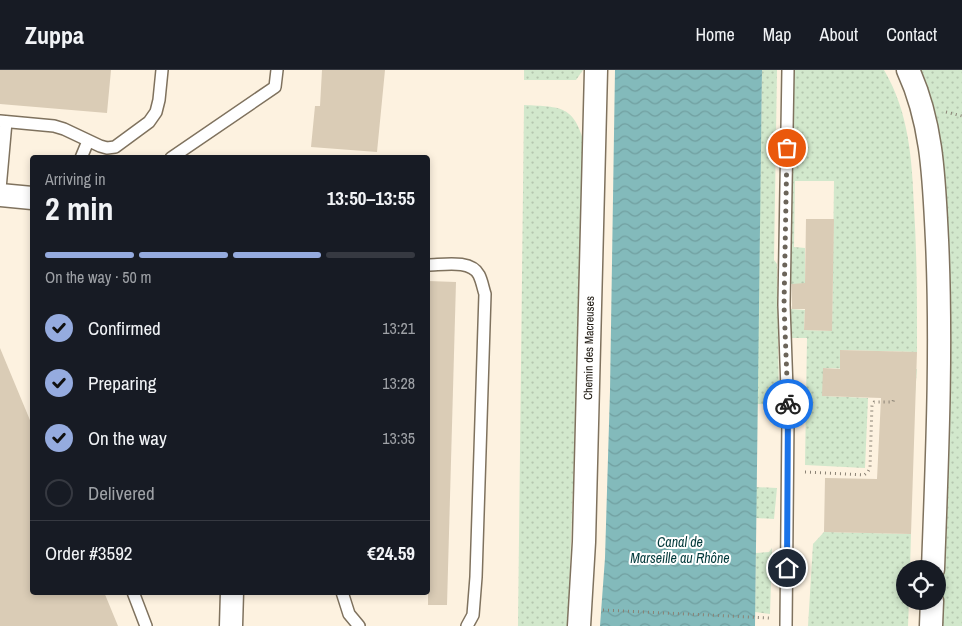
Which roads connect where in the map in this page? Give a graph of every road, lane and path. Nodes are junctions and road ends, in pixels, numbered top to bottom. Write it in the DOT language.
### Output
graph roads {
  1 [pos="162,70"];
  2 [pos="277,70"];
  3 [pos="596,70"];
  4 [pos="788,70"];
  5 [pos="908,70"];
  6 [pos="937,111"];
  7 [pos="962,116"];
  8 [pos="3,122"];
  9 [pos="88,140"];
  10 [pos="82,155"];
  11 [pos="175,155"];
  12 [pos="0,189"];
  13 [pos="0,195"];
  14 [pos="30,198"];
  15 [pos="430,265"];
  16 [pos="894,398"];
  17 [pos="788,471"];
  18 [pos="933,560"];
  19 [pos="134,595"];
  20 [pos="232,595"];
  21 [pos="343,595"];
  22 [pos="600,610"];
  23 [pos="932,610"];
  24 [pos="765,618"];
  25 [pos="146,626"];
  26 [pos="231,626"];
  27 [pos="359,626"];
  28 [pos="468,626"];
  29 [pos="579,626"];
  30 [pos="786,626"];
  31 [pos="931,626"];
  1 -- 9 [label="lane"];
  2 -- 11 [label="lane"];
  3 -- 29 [label="street, Chemin des Macreuses"];
  4 -- 17 [label="lane"];
  5 -- 18 [label="street"];
  6 -- 7 [label="path"];
  8 -- 9 [label="lane"];
  8 -- 12 [label="lane"];
  9 -- 10 [label="lane"];
  13 -- 14 [label="street"];
  15 -- 28 [label="lane"];
  16 -- 17 [label="path"];
  17 -- 30 [label="lane"];
  19 -- 25 [label="lane"];
  20 -- 26 [label="street"];
  21 -- 27 [label="lane"];
  22 -- 24 [label="path"];
  23 -- 31 [label="street"];
}
